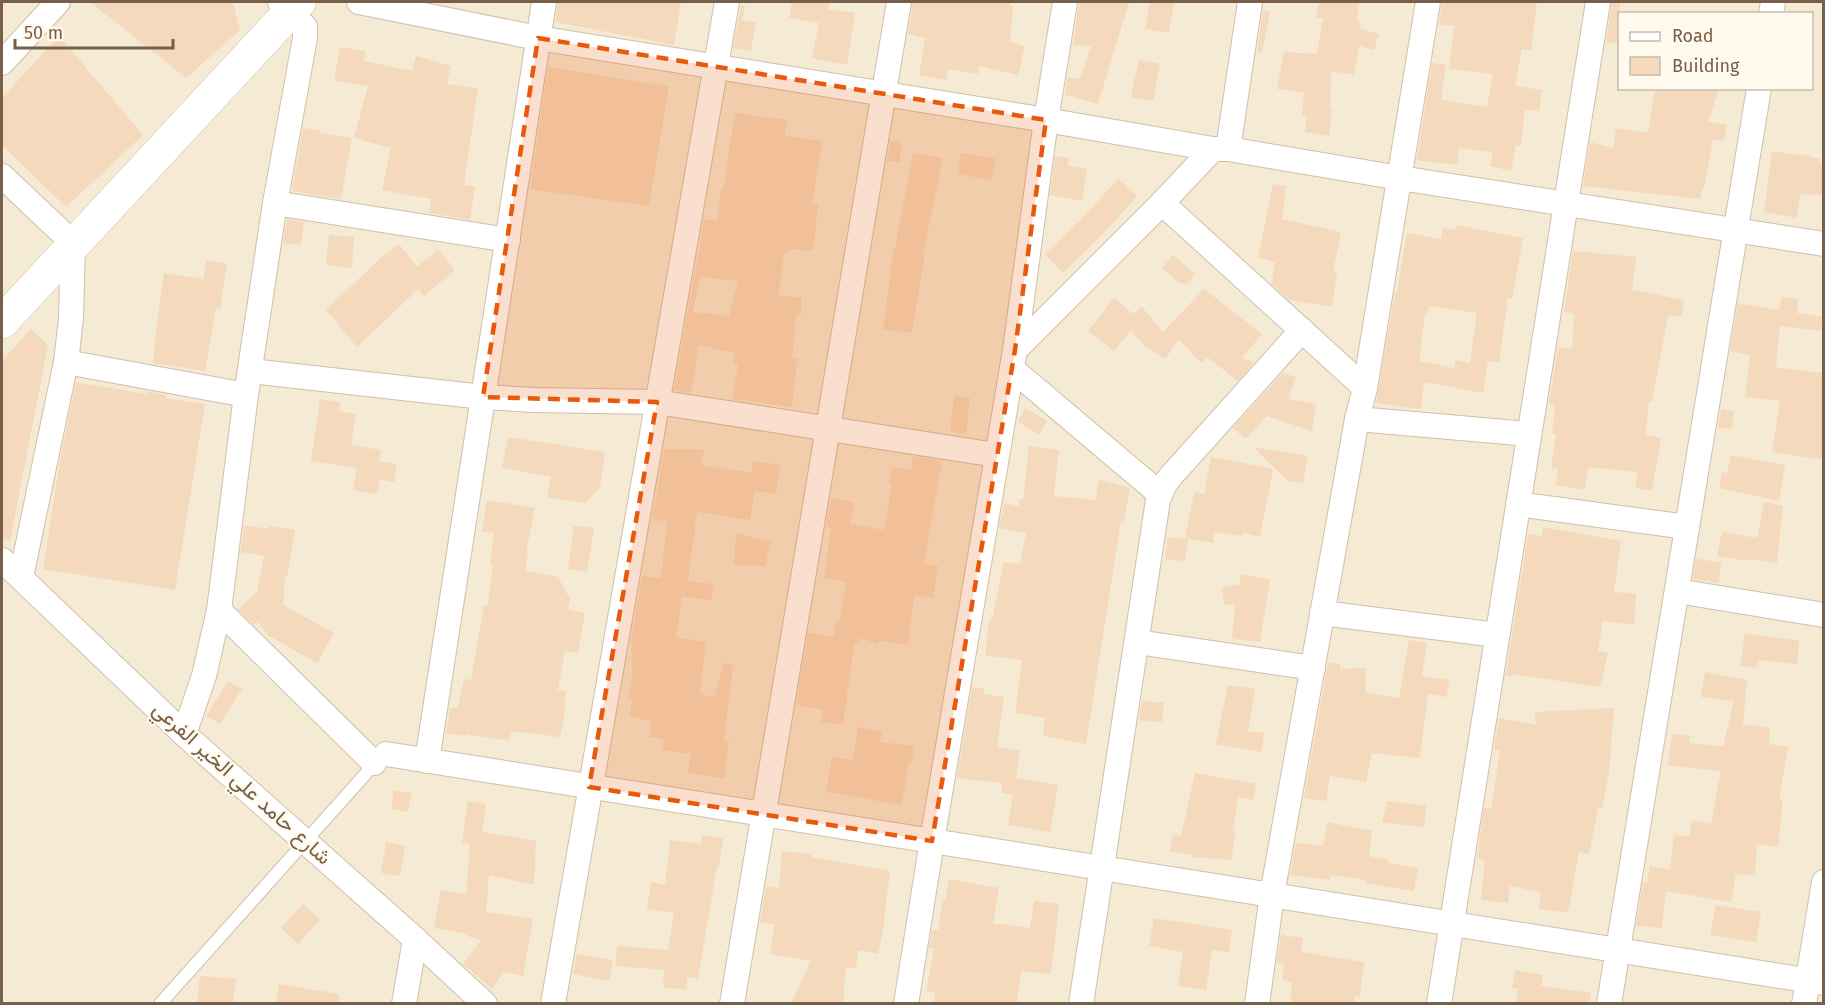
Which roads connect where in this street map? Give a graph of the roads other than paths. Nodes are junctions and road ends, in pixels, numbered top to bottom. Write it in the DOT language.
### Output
graph roads {
  1 [pos="58,2"];
  2 [pos="359,2"];
  3 [pos="544,2"];
  4 [pos="727,2"];
  5 [pos="899,2"];
  6 [pos="1065,2"];
  7 [pos="1250,2"];
  8 [pos="1428,2"];
  9 [pos="1598,2"];
  10 [pos="290,5"];
  11 [pos="538,39"];
  12 [pos="2,63"];
  13 [pos="715,67"];
  14 [pos="1759,90"];
  15 [pos="884,94"];
  16 [pos="1046,120"];
  17 [pos="1221,149"];
  18 [pos="2,176"];
  19 [pos="1400,178"];
  20 [pos="275,203"];
  21 [pos="1162,203"];
  22 [pos="1566,203"];
  23 [pos="1736,230"];
  24 [pos="508,240"];
  25 [pos="73,243"];
  26 [pos="1824,244"];
  27 [pos="2,322"];
  28 [pos="1302,330"];
  29 [pos="1013,360"];
  30 [pos="66,362"];
  31 [pos="250,371"];
  32 [pos="1365,388"];
  33 [pos="246,395"];
  34 [pos="483,398"];
  35 [pos="657,402"];
  36 [pos="1357,419"];
  37 [pos="828,428"];
  38 [pos="1529,434"];
  39 [pos="996,455"];
  40 [pos="1160,494"];
  41 [pos="1518,504"];
  42 [pos="1687,527"];
  43 [pos="2,560"];
  44 [pos="21,577"];
  45 [pos="1677,591"];
  46 [pos="219,610"];
  47 [pos="1322,613"];
  48 [pos="1824,615"];
  49 [pos="1497,635"];
  50 [pos="1137,642"];
  51 [pos="1313,668"];
  52 [pos="184,734"];
  53 [pos="380,759"];
  54 [pos="427,761"];
  55 [pos="589,787"];
  56 [pos="763,814"];
  57 [pos="932,841"];
  58 [pos="306,842"];
  59 [pos="1102,868"];
  60 [pos="1824,882"];
  61 [pos="1272,895"];
  62 [pos="1452,924"];
  63 [pos="415,939"];
  64 [pos="1618,950"];
  65 [pos="1812,989"];
  66 [pos="159,1004"];
  67 [pos="404,1004"];
  68 [pos="485,1004"];
  69 [pos="553,1004"];
  70 [pos="732,1004"];
  71 [pos="906,1004"];
  72 [pos="1081,1004"];
  73 [pos="1257,1004"];
  74 [pos="1439,1004"];
  75 [pos="1609,1004"];
  1 -- 12 [label="street"];
  2 -- 11 [label="street"];
  3 -- 11 [label="street"];
  4 -- 13 [label="street"];
  5 -- 15 [label="street"];
  6 -- 16 [label="street"];
  7 -- 17 [label="street"];
  8 -- 19 [label="street"];
  9 -- 22 [label="street"];
  10 -- 20 [label="street"];
  10 -- 25 [label="main road"];
  11 -- 13 [label="street"];
  11 -- 24 [label="street"];
  13 -- 15 [label="street"];
  13 -- 35 [label="street"];
  14 -- 23 [label="street"];
  15 -- 16 [label="street"];
  15 -- 37 [label="street"];
  16 -- 17 [label="street"];
  16 -- 29 [label="street"];
  17 -- 19 [label="street"];
  17 -- 21 [label="street"];
  18 -- 25 [label="street"];
  19 -- 22 [label="street"];
  19 -- 32 [label="street"];
  20 -- 24 [label="street"];
  20 -- 31 [label="street"];
  21 -- 28 [label="street"];
  21 -- 29 [label="street"];
  22 -- 23 [label="street"];
  22 -- 38 [label="street"];
  23 -- 26 [label="street"];
  23 -- 42 [label="street"];
  24 -- 34 [label="street"];
  25 -- 27 [label="main road"];
  25 -- 30 [label="street"];
  28 -- 32 [label="street"];
  28 -- 40 [label="street"];
  29 -- 39 [label="street"];
  29 -- 40 [label="street"];
  30 -- 33 [label="street"];
  30 -- 44 [label="street"];
  31 -- 33 [label="street"];
  31 -- 34 [label="street"];
  32 -- 36 [label="street"];
  33 -- 46 [label="street"];
  34 -- 35 [label="street"];
  34 -- 54 [label="street"];
  35 -- 37 [label="street"];
  35 -- 55 [label="street"];
  36 -- 38 [label="street"];
  36 -- 47 [label="street"];
  37 -- 39 [label="street"];
  37 -- 56 [label="street"];
  38 -- 41 [label="street"];
  39 -- 57 [label="street"];
  40 -- 50 [label="street"];
  41 -- 42 [label="street"];
  41 -- 49 [label="street"];
  42 -- 45 [label="street"];
  43 -- 44 [label="street, شارع حامد علي الخير الفرعي"];
  44 -- 52 [label="street, شارع حامد علي الخير الفرعي"];
  45 -- 48 [label="street"];
  45 -- 64 [label="street"];
  46 -- 52 [label="street"];
  46 -- 53 [label="street"];
  47 -- 49 [label="street"];
  47 -- 51 [label="street"];
  49 -- 62 [label="street"];
  50 -- 51 [label="street"];
  50 -- 59 [label="street"];
  51 -- 61 [label="street"];
  52 -- 58 [label="street, شارع حامد علي الخير الفرعي"];
  53 -- 54 [label="street"];
  53 -- 58 [label="lane"];
  54 -- 55 [label="street"];
  55 -- 56 [label="street"];
  55 -- 69 [label="street"];
  56 -- 57 [label="street"];
  56 -- 70 [label="street"];
  57 -- 59 [label="street"];
  57 -- 71 [label="street"];
  58 -- 63 [label="street, شارع حامد علي الخير الفرعي"];
  58 -- 66 [label="lane"];
  59 -- 61 [label="street"];
  59 -- 72 [label="street"];
  60 -- 65 [label="street"];
  61 -- 62 [label="street"];
  61 -- 73 [label="street"];
  62 -- 64 [label="street"];
  62 -- 74 [label="street"];
  63 -- 67 [label="street"];
  63 -- 68 [label="street, شارع حامد علي الخير الفرعي"];
  64 -- 65 [label="street"];
  64 -- 75 [label="street"];
}
